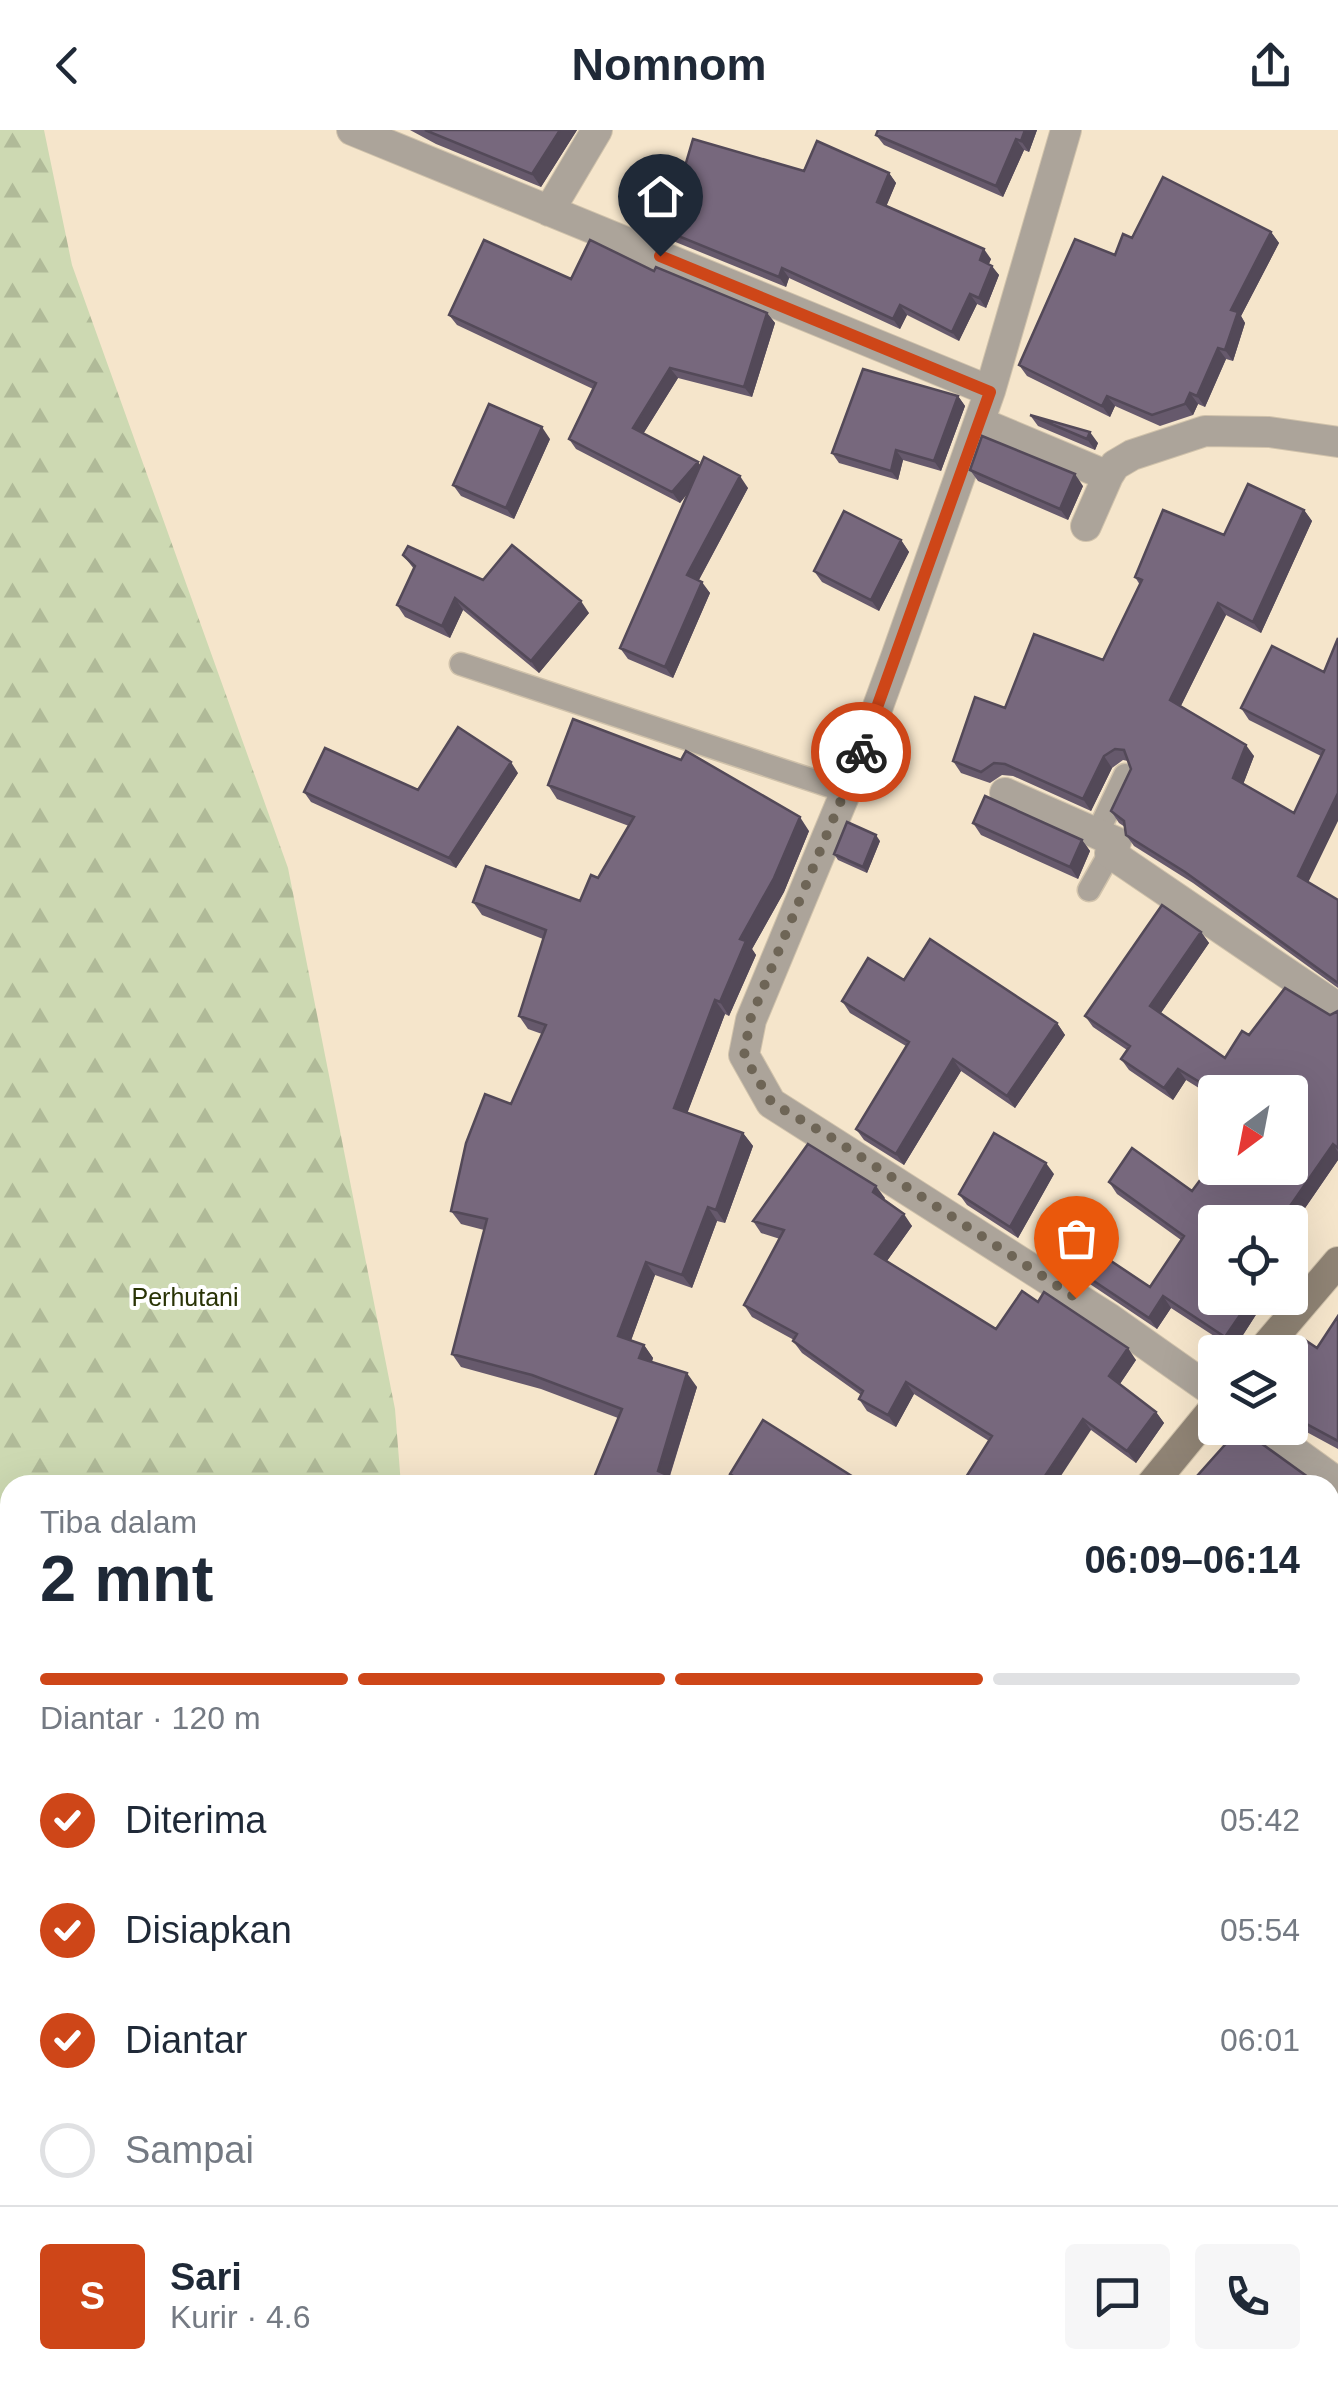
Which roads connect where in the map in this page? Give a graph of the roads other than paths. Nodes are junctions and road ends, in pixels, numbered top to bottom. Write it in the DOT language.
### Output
graph roads {
  1 [pos="352,130"];
  2 [pos="597,130"];
  3 [pos="1066,130"];
  4 [pos="549,210"];
  5 [pos="990,392"];
  6 [pos="979,422"];
  7 [pos="1338,442"];
  8 [pos="1108,476"];
  9 [pos="1086,526"];
  10 [pos="460,664"];
  11 [pos="1125,774"];
  12 [pos="845,792"];
  13 [pos="1005,793"];
  14 [pos="1104,843"];
  15 [pos="1088,890"];
  16 [pos="1338,1008"];
  17 [pos="1338,1262"];
  18 [pos="1276,1335"];
  19 [pos="1198,1383"];
  20 [pos="1198,1428"];
  21 [pos="1285,1445"];
  22 [pos="1159,1475"];
  23 [pos="1327,1475"];
  1 -- 4 [label="street"];
  2 -- 4 [label="street"];
  3 -- 5 [label="street"];
  4 -- 5 [label="street"];
  5 -- 6 [label="street"];
  6 -- 8 [label="street"];
  6 -- 12 [label="street"];
  7 -- 8 [label="street"];
  8 -- 9 [label="street"];
  10 -- 12 [label="lane"];
  11 -- 14 [label="lane"];
  12 -- 19 [label="street"];
  13 -- 14 [label="street"];
  14 -- 15 [label="lane"];
  14 -- 16 [label="street"];
  17 -- 18 [label="main road"];
  20 -- 22 [label="main road"];
  21 -- 23 [label="street"];
}
